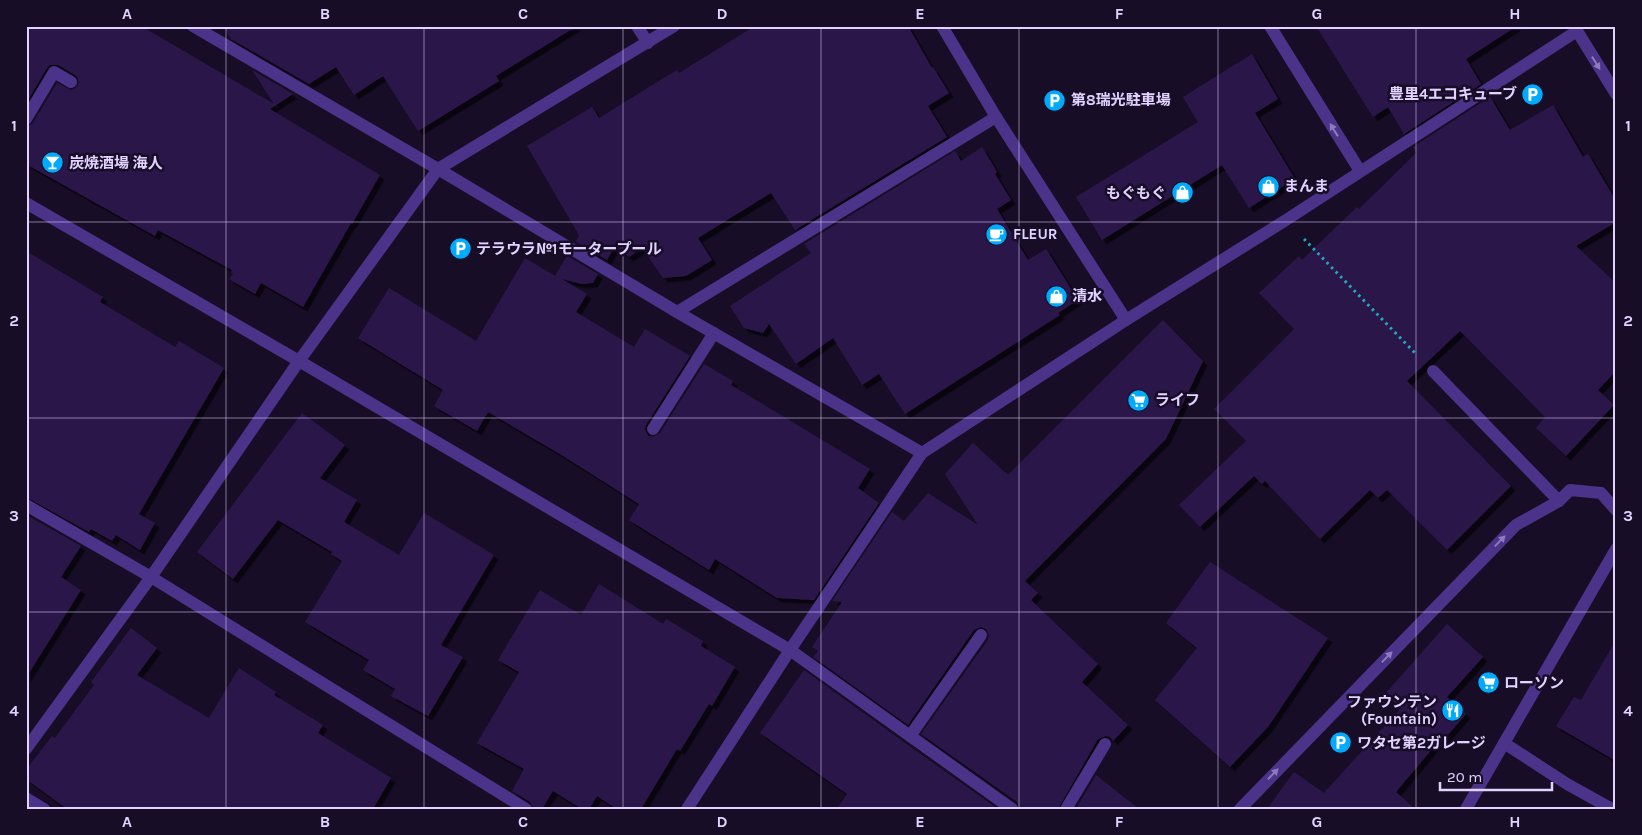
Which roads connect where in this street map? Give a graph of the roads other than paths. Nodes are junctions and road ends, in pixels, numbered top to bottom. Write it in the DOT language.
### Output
graph roads {
  1 [pos="193,26"];
  2 [pos="637,26"];
  3 [pos="674,26"];
  4 [pos="942,26"];
  5 [pos="1270,26"];
  6 [pos="1575,29"];
  7 [pos="648,43"];
  8 [pos="71,82"];
  9 [pos="1616,94"];
  10 [pos="996,117"];
  11 [pos="26,119"];
  12 [pos="438,169"];
  13 [pos="1360,172"];
  14 [pos="26,203"];
  15 [pos="677,312"];
  16 [pos="1126,320"];
  17 [pos="714,333"];
  18 [pos="299,361"];
  19 [pos="1433,371"];
  20 [pos="653,429"];
  21 [pos="922,453"];
  22 [pos="1559,500"];
  23 [pos="26,505"];
  24 [pos="1616,510"];
  25 [pos="1616,549"];
  26 [pos="151,577"];
  27 [pos="981,634"];
  28 [pos="790,650"];
  29 [pos="910,736"];
  30 [pos="1105,744"];
  31 [pos="1504,744"];
  32 [pos="26,749"];
  33 [pos="26,798"];
  34 [pos="44,809"];
  35 [pos="526,809"];
  36 [pos="687,809"];
  37 [pos="1012,809"];
  38 [pos="1066,809"];
  39 [pos="1240,809"];
  40 [pos="1466,809"];
  41 [pos="1612,809"];
  1 -- 12 [label="street"];
  2 -- 7 [label="street"];
  3 -- 7 [label="street"];
  4 -- 10 [label="street"];
  13 -- 5 [label="street, one-way"];
  6 -- 9 [label="street, one-way"];
  6 -- 13 [label="street"];
  7 -- 12 [label="street"];
  8 -- 11 [label="street"];
  10 -- 15 [label="street"];
  10 -- 16 [label="street"];
  12 -- 15 [label="street"];
  12 -- 18 [label="street"];
  13 -- 16 [label="street"];
  14 -- 18 [label="street"];
  15 -- 17 [label="street"];
  16 -- 21 [label="street"];
  17 -- 20 [label="street"];
  17 -- 21 [label="street"];
  18 -- 26 [label="street"];
  18 -- 28 [label="street"];
  19 -- 22 [label="street"];
  21 -- 28 [label="street"];
  22 -- 24 [label="street"];
  39 -- 22 [label="street, one-way"];
  23 -- 26 [label="street"];
  25 -- 31 [label="street"];
  26 -- 32 [label="street"];
  26 -- 35 [label="street"];
  27 -- 29 [label="street"];
  28 -- 29 [label="street"];
  28 -- 36 [label="street"];
  29 -- 37 [label="street"];
  30 -- 38 [label="street"];
  31 -- 40 [label="street"];
  31 -- 41 [label="street"];
  33 -- 34 [label="street"];
}
